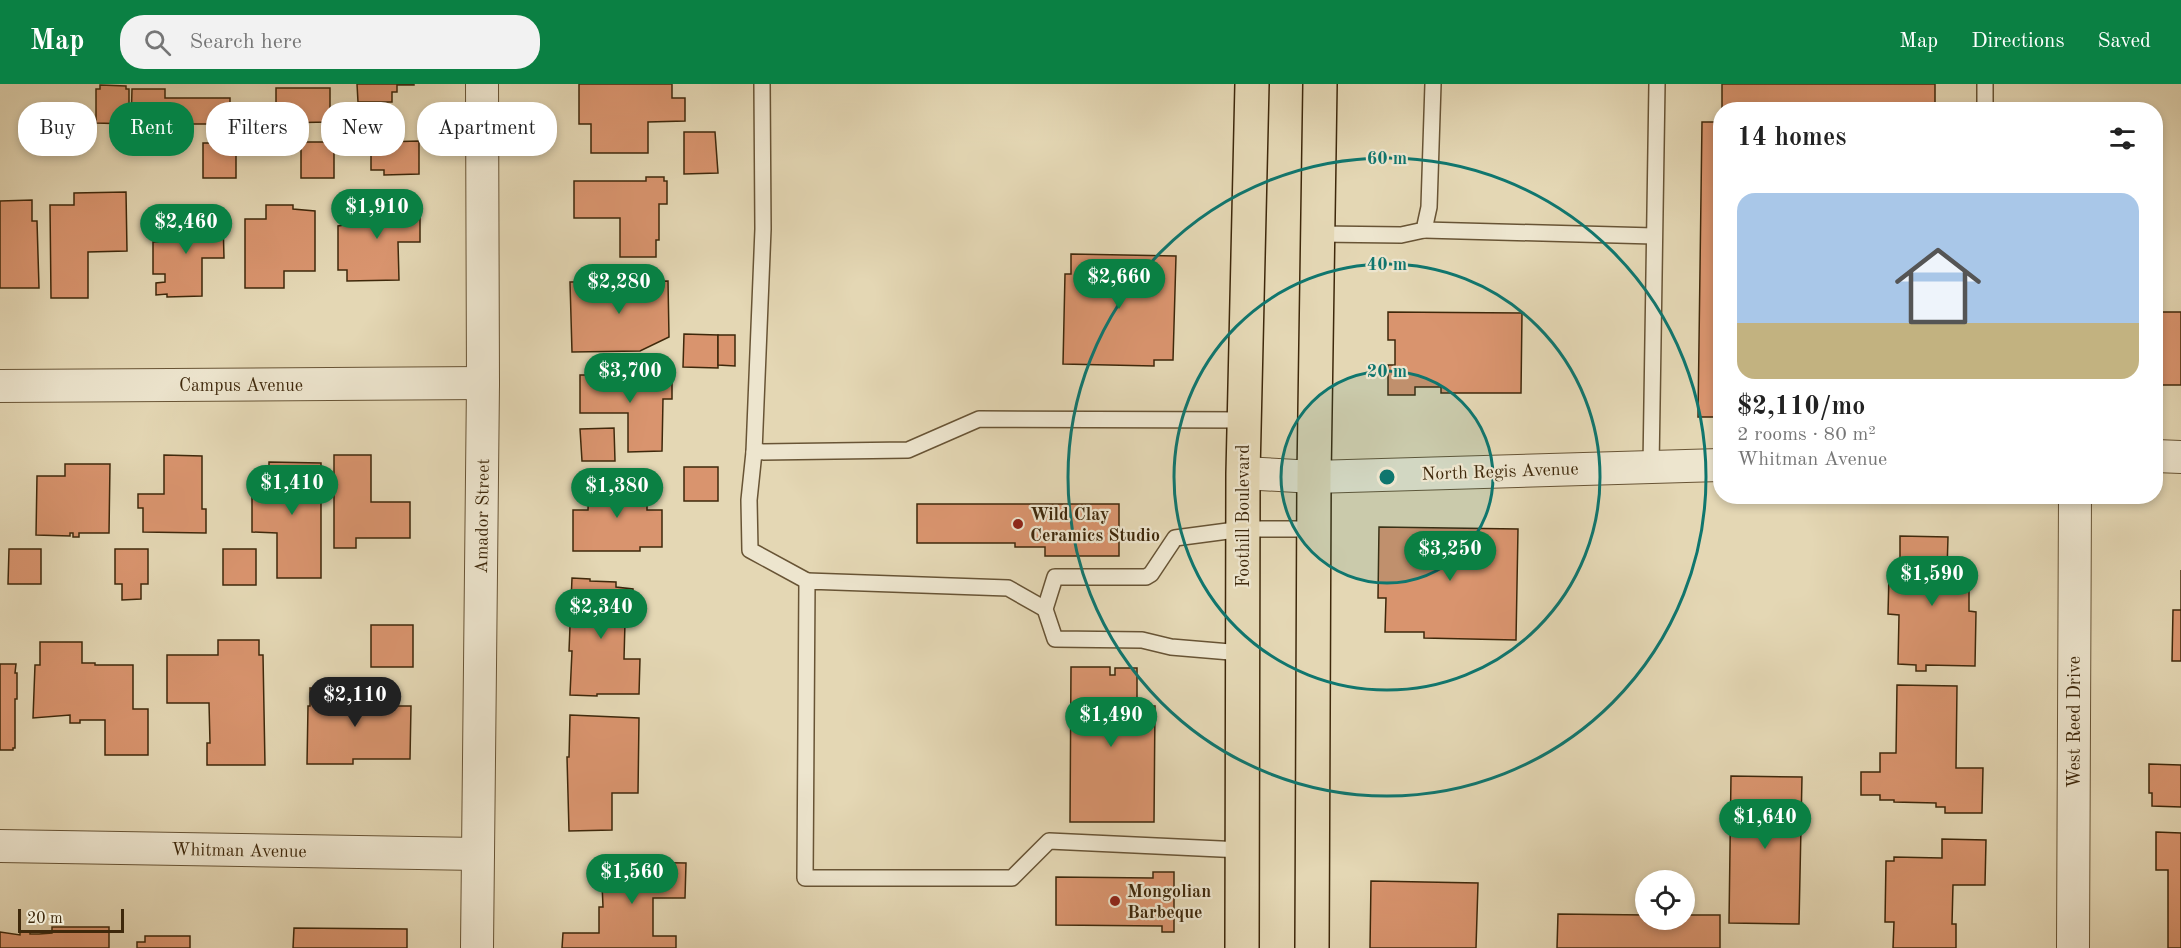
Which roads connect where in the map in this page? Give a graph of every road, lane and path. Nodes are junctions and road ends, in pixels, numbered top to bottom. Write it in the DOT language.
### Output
graph roads {
  1 [pos="482,84"];
  2 [pos="762,84"];
  3 [pos="1252,84"];
  4 [pos="1320,84"];
  5 [pos="1433,84"];
  6 [pos="1657,84"];
  7 [pos="1985,84"];
  8 [pos="1985,102"];
  9 [pos="1424,230"];
  10 [pos="1318,234"];
  11 [pos="1654,236"];
  12 [pos="483,383"];
  13 [pos="0,386"];
  14 [pos="1244,420"];
  15 [pos="754,452"];
  16 [pos="2163,456"];
  17 [pos="2181,457"];
  18 [pos="1713,465"];
  19 [pos="1651,467"];
  20 [pos="1243,473"];
  21 [pos="1314,477"];
  22 [pos="2075,504"];
  23 [pos="1243,529"];
  24 [pos="1314,529"];
  25 [pos="807,581"];
  26 [pos="1045,609"];
  27 [pos="1242,653"];
  28 [pos="0,846"];
  29 [pos="1242,850"];
  30 [pos="478,854"];
  31 [pos="477,948"];
  32 [pos="1242,948"];
  33 [pos="1312,948"];
  34 [pos="2073,948"];
  1 -- 12 [label="street, Amador Street"];
  2 -- 15 [label="lane"];
  3 -- 14 [label="main road, Foothill Boulevard"];
  4 -- 10 [label="main road"];
  5 -- 9 [label="lane"];
  6 -- 11 [label="lane"];
  7 -- 8 [label="lane"];
  9 -- 10 [label="lane"];
  9 -- 11 [label="lane"];
  10 -- 21 [label="main road"];
  11 -- 19 [label="lane"];
  12 -- 13 [label="street, Campus Avenue"];
  12 -- 30 [label="street, Amador Street"];
  14 -- 15 [label="lane"];
  14 -- 20 [label="main road, Foothill Boulevard"];
  15 -- 25 [label="lane"];
  16 -- 17 [label="street"];
  18 -- 19 [label="street, North Regis Avenue"];
  19 -- 21 [label="street, North Regis Avenue"];
  20 -- 21 [label="street, North Regis Avenue"];
  20 -- 23 [label="main road, Foothill Boulevard"];
  21 -- 24 [label="main road"];
  22 -- 34 [label="street, West Reed Drive"];
  23 -- 24 [label="lane"];
  23 -- 26 [label="lane"];
  23 -- 27 [label="main road, Foothill Boulevard"];
  24 -- 33 [label="main road"];
  25 -- 26 [label="lane"];
  25 -- 29 [label="lane"];
  26 -- 27 [label="lane"];
  27 -- 29 [label="main road, Foothill Boulevard"];
  28 -- 30 [label="street, Whitman Avenue"];
  29 -- 32 [label="main road, Foothill Boulevard"];
  30 -- 31 [label="street, Amador Street"];
}
